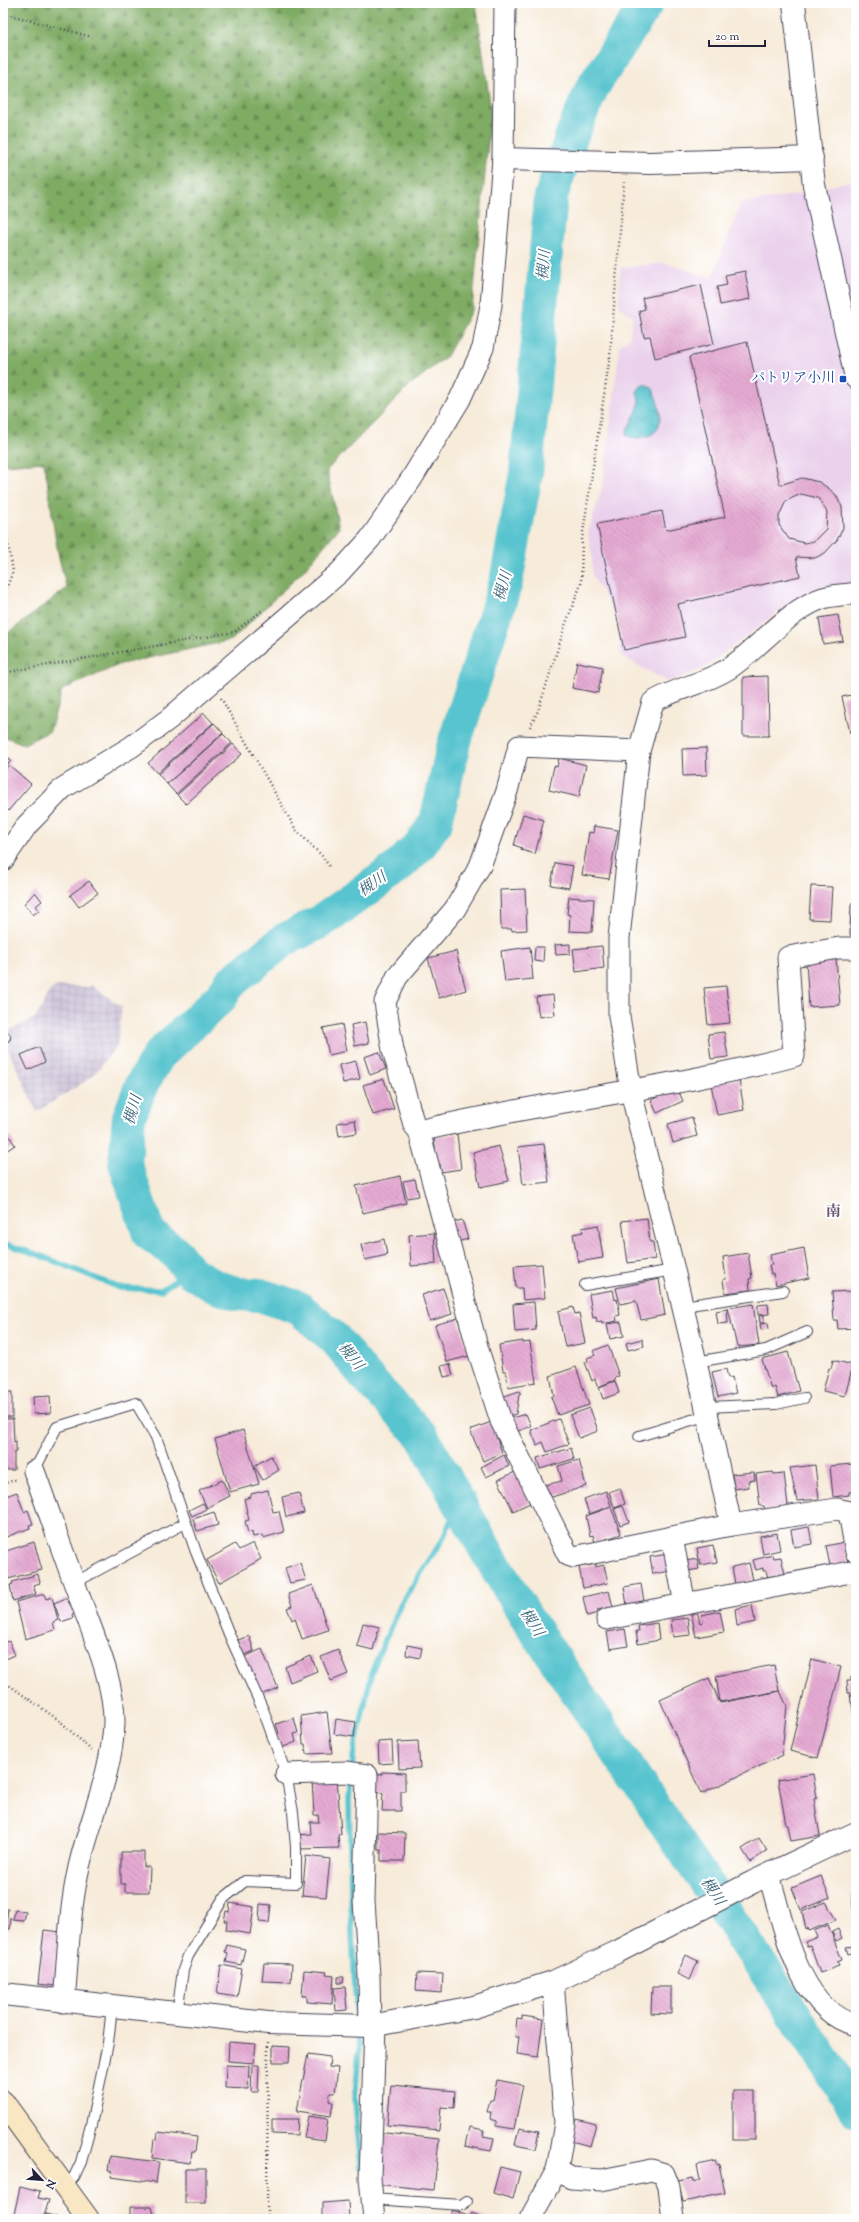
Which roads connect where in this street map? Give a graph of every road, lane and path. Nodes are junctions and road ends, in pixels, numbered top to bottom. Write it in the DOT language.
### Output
graph roads {
  1 [pos="505,3"];
  2 [pos="794,3"];
  3 [pos="3,13"];
  4 [pos="92,37"];
  5 [pos="812,158"];
  6 [pos="510,159"];
  7 [pos="621,162"];
  8 [pos="856,378"];
  9 [pos="3,518"];
  10 [pos="856,593"];
  11 [pos="3,598"];
  12 [pos="264,609"];
  13 [pos="3,673"];
  14 [pos="208,685"];
  15 [pos="519,746"];
  16 [pos="639,751"];
  17 [pos="3,860"];
  18 [pos="329,866"];
  19 [pos="856,948"];
  20 [pos="631,1091"];
  21 [pos="420,1131"];
  22 [pos="674,1270"];
  23 [pos="585,1285"];
  24 [pos="783,1291"];
  25 [pos="683,1306"];
  26 [pos="807,1332"];
  27 [pos="696,1362"];
  28 [pos="804,1398"];
  29 [pos="707,1411"];
  30 [pos="639,1436"];
  31 [pos="34,1471"];
  32 [pos="185,1523"];
  33 [pos="730,1526"];
  34 [pos="672,1538"];
  35 [pos="856,1552"];
  36 [pos="856,1572"];
  37 [pos="74,1583"];
  38 [pos="686,1604"];
  39 [pos="607,1619"];
  40 [pos="3,1681"];
  41 [pos="106,1771"];
  42 [pos="286,1774"];
  43 [pos="856,1833"];
  44 [pos="761,1879"];
  45 [pos="553,1982"];
  46 [pos="3,1994"];
  47 [pos="64,2002"];
  48 [pos="112,2007"];
  49 [pos="177,2014"];
  50 [pos="268,2024"];
  51 [pos="856,2025"];
  52 [pos="373,2026"];
  53 [pos="3,2102"];
  54 [pos="558,2170"];
  55 [pos="64,2187"];
  56 [pos="467,2201"];
  57 [pos="373,2209"];
  58 [pos="88,2219"];
  59 [pos="267,2219"];
  60 [pos="530,2219"];
  61 [pos="673,2219"];
  1 -- 6 [label="street"];
  2 -- 5 [label="street"];
  3 -- 4 [label="path"];
  5 -- 7 [label="street"];
  5 -- 8 [label="street"];
  6 -- 7 [label="street"];
  6 -- 14 [label="street"];
  7 -- 15 [label="path"];
  9 -- 11 [label="path"];
  10 -- 16 [label="street"];
  12 -- 13 [label="path"];
  14 -- 17 [label="street"];
  14 -- 18 [label="path"];
  15 -- 16 [label="street"];
  15 -- 21 [label="street"];
  16 -- 20 [label="street"];
  19 -- 20 [label="street"];
  20 -- 21 [label="street"];
  20 -- 22 [label="street"];
  21 -- 34 [label="street"];
  22 -- 23 [label="lane"];
  22 -- 25 [label="street"];
  24 -- 25 [label="lane"];
  25 -- 27 [label="street"];
  26 -- 27 [label="lane"];
  27 -- 29 [label="street"];
  28 -- 29 [label="lane"];
  29 -- 30 [label="lane"];
  29 -- 33 [label="street"];
  31 -- 32 [label="lane"];
  31 -- 37 [label="street"];
  32 -- 37 [label="lane"];
  32 -- 42 [label="lane"];
  33 -- 34 [label="street"];
  33 -- 35 [label="street"];
  34 -- 38 [label="street"];
  36 -- 38 [label="street"];
  37 -- 41 [label="street"];
  38 -- 39 [label="street"];
  40 -- 41 [label="path"];
  41 -- 47 [label="street"];
  42 -- 49 [label="lane"];
  42 -- 52 [label="street"];
  43 -- 44 [label="street"];
  44 -- 45 [label="street"];
  44 -- 51 [label="street"];
  45 -- 52 [label="street"];
  45 -- 54 [label="street"];
  46 -- 47 [label="street"];
  47 -- 48 [label="street"];
  48 -- 49 [label="street"];
  48 -- 55 [label="lane"];
  49 -- 50 [label="street"];
  50 -- 52 [label="street"];
  50 -- 59 [label="path"];
  52 -- 57 [label="street"];
  53 -- 55 [label="main road"];
  54 -- 60 [label="street"];
  54 -- 61 [label="street"];
  55 -- 58 [label="main road"];
  56 -- 57 [label="lane"];
}
